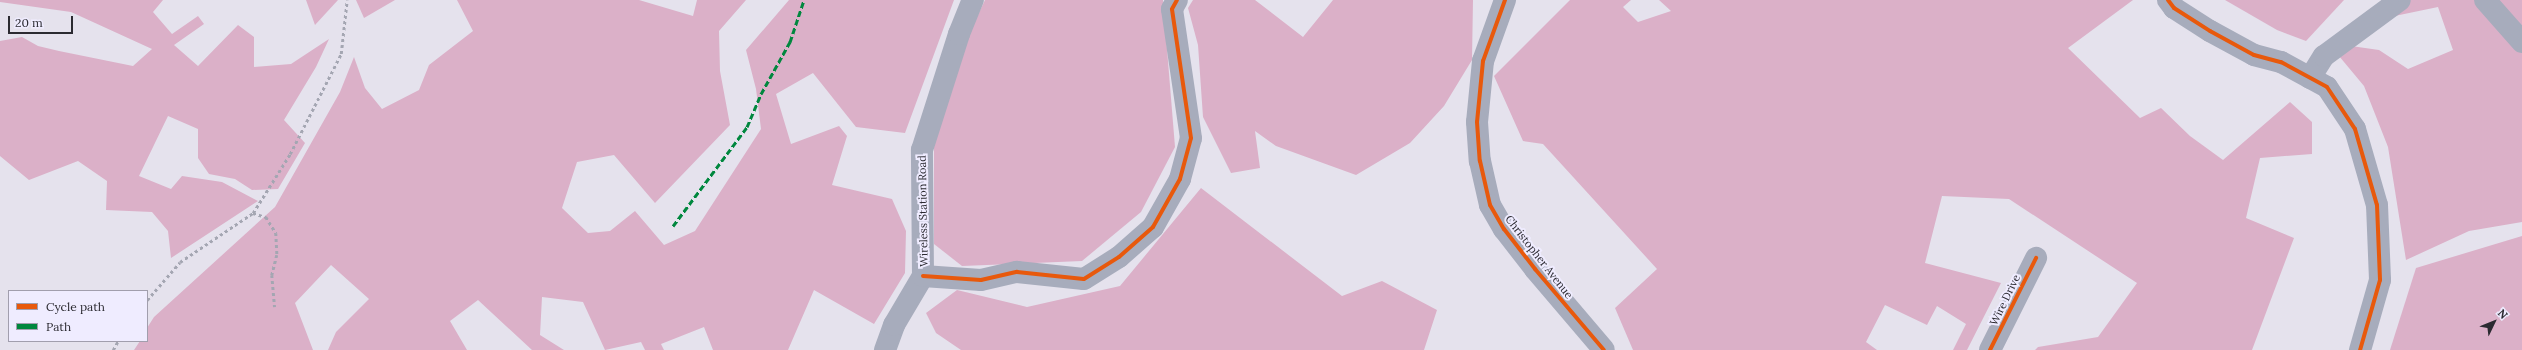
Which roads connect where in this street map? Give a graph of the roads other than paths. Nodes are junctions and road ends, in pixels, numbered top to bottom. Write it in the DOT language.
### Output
graph roads {
  1 [pos="973,0"];
  2 [pos="1177,0"];
  3 [pos="1505,0"];
  4 [pos="2168,0"];
  5 [pos="2400,0"];
  6 [pos="2485,0"];
  7 [pos="2522,42"];
  8 [pos="2310,78"];
  9 [pos="2036,258"];
  10 [pos="923,276"];
  11 [pos="885,350"];
  12 [pos="1604,350"];
  13 [pos="1990,350"];
  14 [pos="2360,350"];
  1 -- 10 [label="street, Wireless Station Road"];
  2 -- 10 [label="street"];
  3 -- 12 [label="street, Christopher Avenue"];
  4 -- 8 [label="street"];
  5 -- 8 [label="street"];
  6 -- 7 [label="street"];
  8 -- 14 [label="street"];
  9 -- 13 [label="street, Wire Drive"];
  10 -- 11 [label="street, Wireless Station Road"];
}
